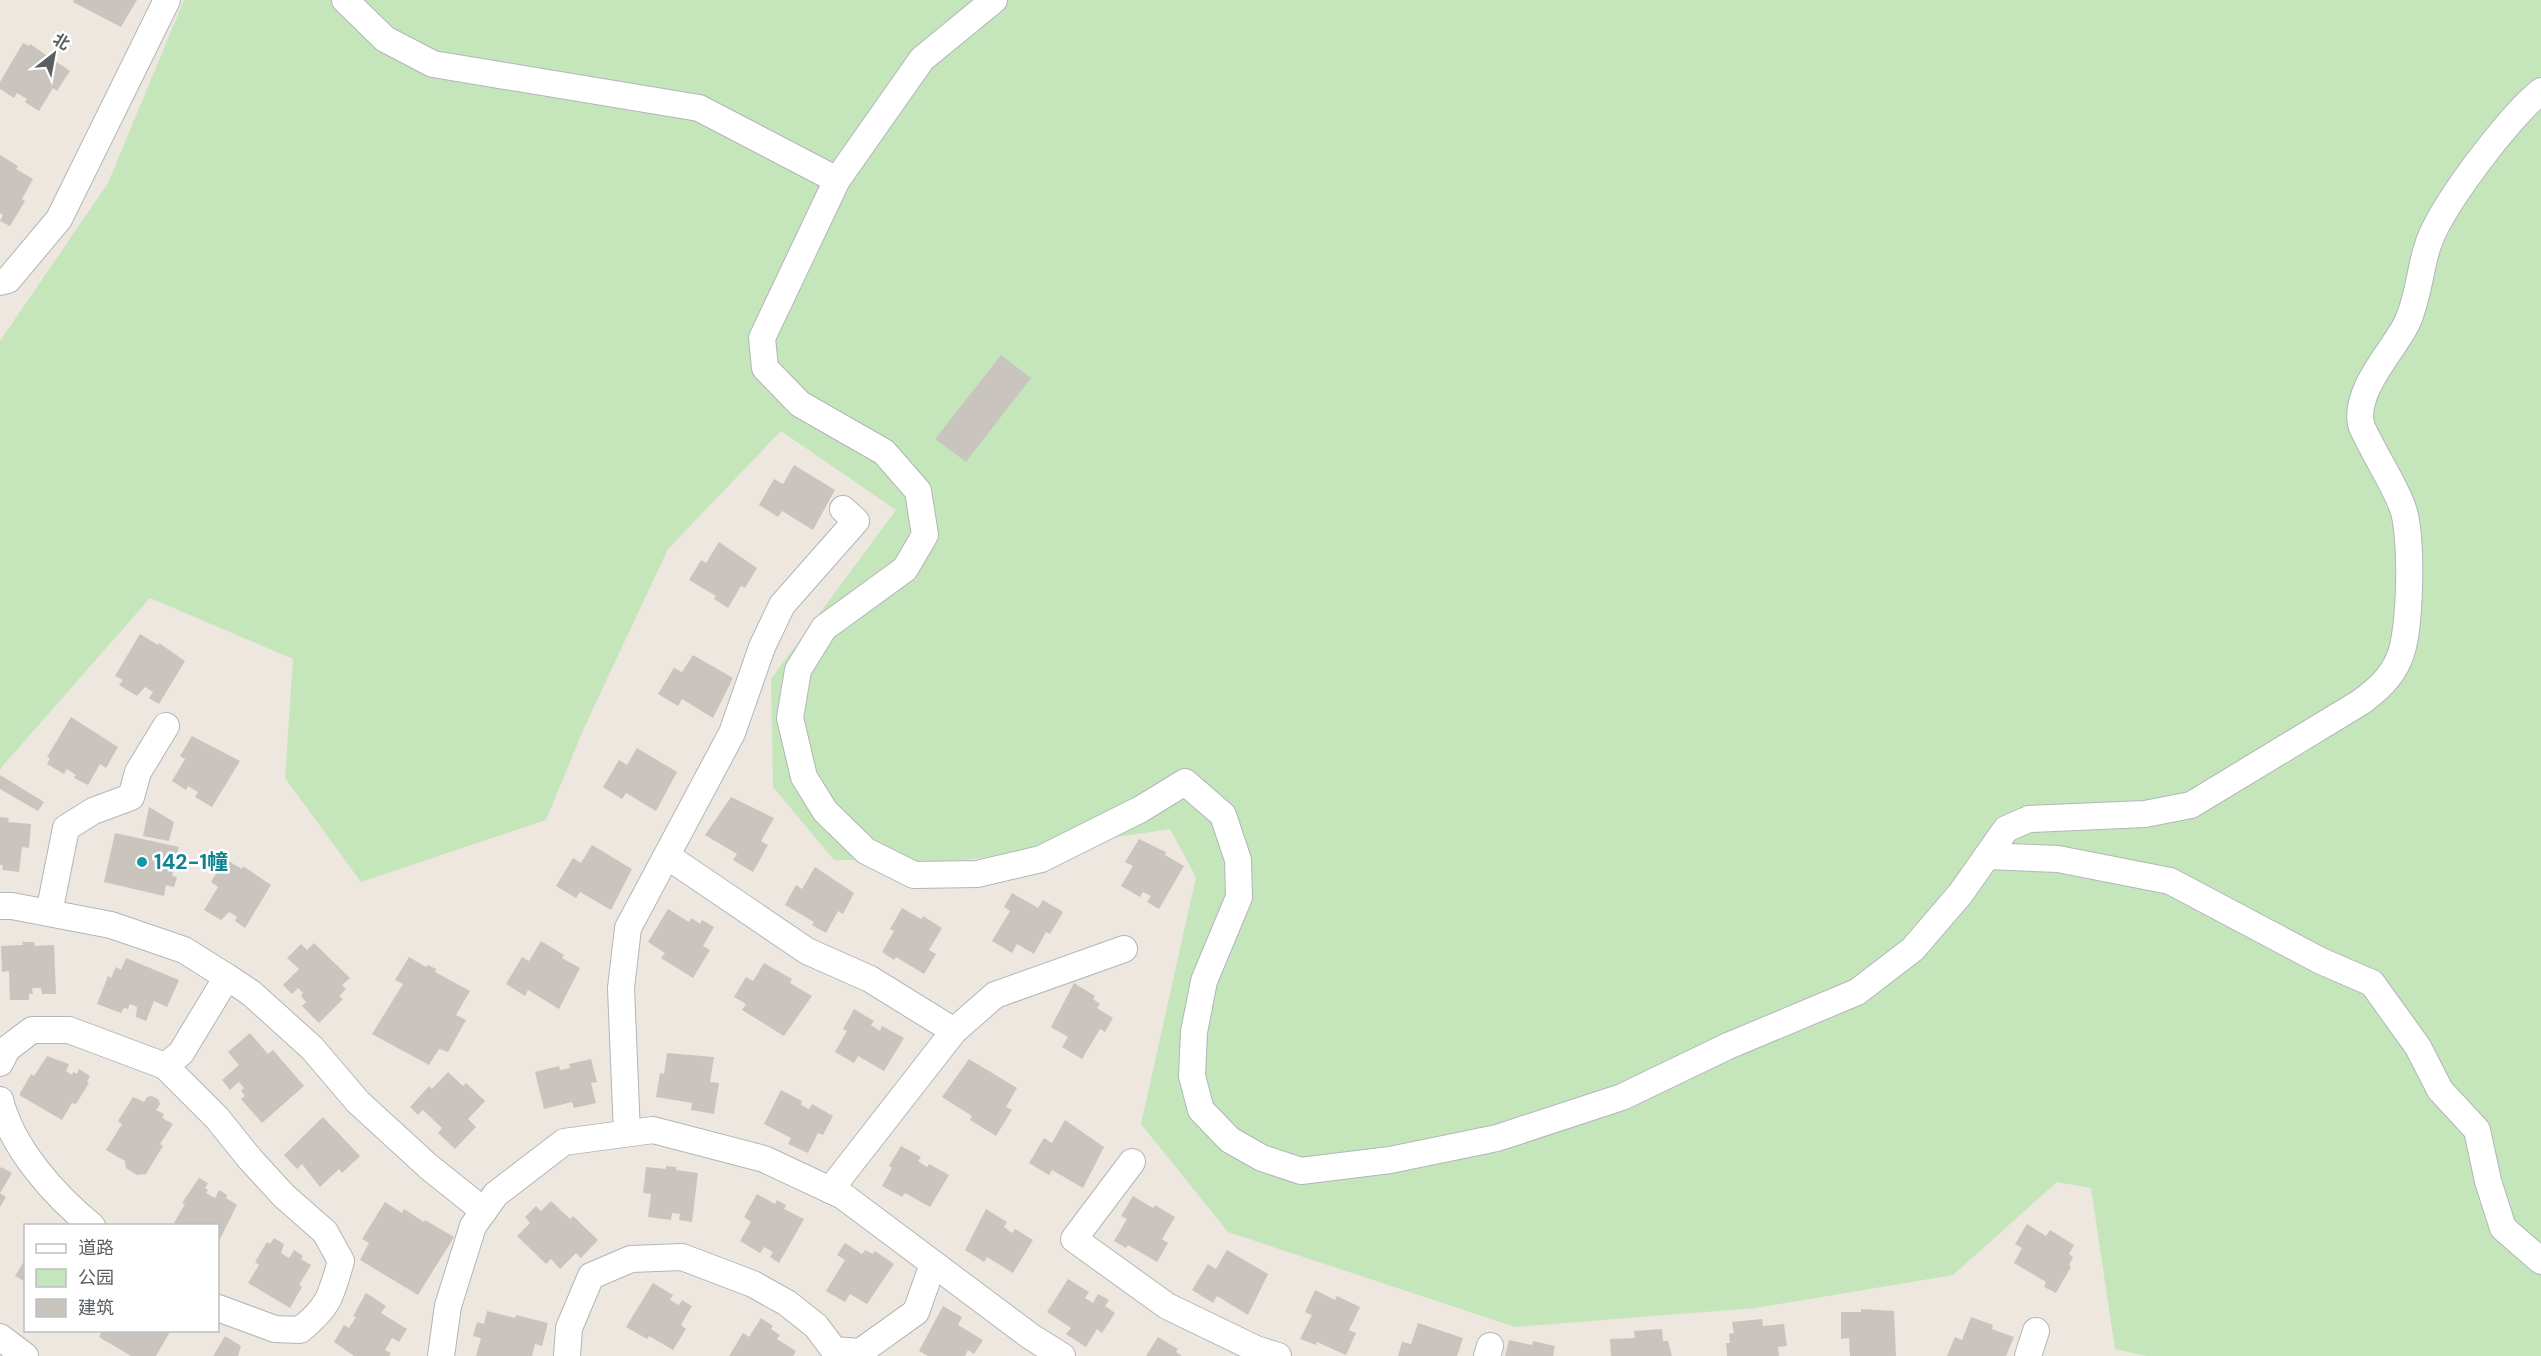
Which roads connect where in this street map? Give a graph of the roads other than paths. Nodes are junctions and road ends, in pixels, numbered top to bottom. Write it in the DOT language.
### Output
graph roads {
  1 [pos="167,0"];
  2 [pos="345,0"];
  3 [pos="994,0"];
  4 [pos="2541,91"];
  5 [pos="837,180"];
  6 [pos="0,282"];
  7 [pos="843,509"];
  8 [pos="166,726"];
  9 [pos="667,856"];
  10 [pos="1987,856"];
  11 [pos="0,906"];
  12 [pos="49,913"];
  13 [pos="1124,948"];
  14 [pos="227,977"];
  15 [pos="954,1031"];
  16 [pos="0,1063"];
  17 [pos="165,1066"];
  18 [pos="0,1100"];
  19 [pos="627,1133"];
  20 [pos="1132,1162"];
  21 [pos="830,1190"];
  22 [pos="484,1211"];
  23 [pos="90,1224"];
  24 [pos="2541,1261"];
  25 [pos="933,1264"];
  26 [pos="219,1308"];
  27 [pos="2036,1331"];
  28 [pos="0,1336"];
  29 [pos="834,1353"];
  30 [pos="1262,1354"];
  31 [pos="25,1356"];
  32 [pos="441,1356"];
  33 [pos="567,1356"];
  34 [pos="1062,1356"];
  35 [pos="2028,1356"];
  1 -- 6 [label="street"];
  2 -- 5 [label="street"];
  3 -- 5 [label="street"];
  4 -- 10 [label="street"];
  5 -- 10 [label="street"];
  7 -- 9 [label="street"];
  8 -- 12 [label="street"];
  9 -- 15 [label="street"];
  9 -- 19 [label="street"];
  10 -- 24 [label="street"];
  11 -- 12 [label="street"];
  12 -- 14 [label="street"];
  13 -- 15 [label="street"];
  14 -- 17 [label="street"];
  14 -- 22 [label="street"];
  15 -- 21 [label="street"];
  16 -- 17 [label="street"];
  17 -- 26 [label="street"];
  18 -- 23 [label="street"];
  19 -- 21 [label="street"];
  19 -- 22 [label="street"];
  20 -- 30 [label="street"];
  21 -- 25 [label="street"];
  22 -- 32 [label="street"];
  25 -- 29 [label="street"];
  25 -- 34 [label="street"];
  27 -- 35 [label="street"];
  28 -- 31 [label="street"];
  29 -- 33 [label="street"];
}
